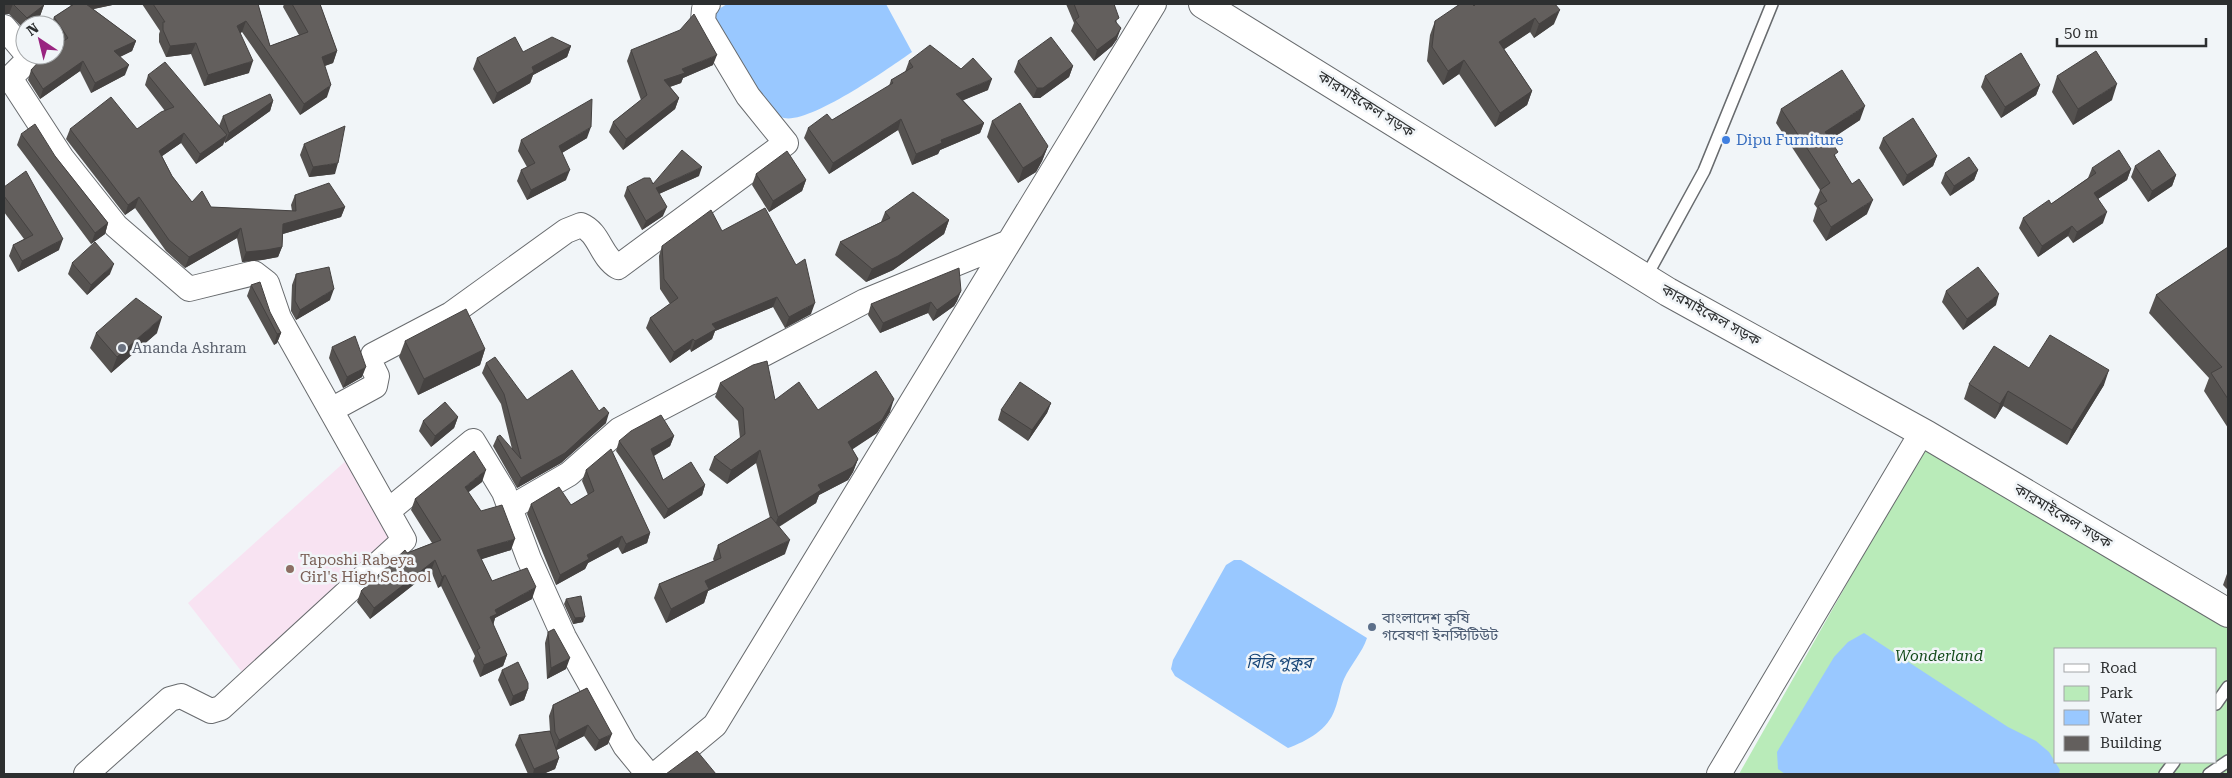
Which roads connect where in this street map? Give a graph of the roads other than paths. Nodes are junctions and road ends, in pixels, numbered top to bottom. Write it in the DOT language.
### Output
graph roads {
  1 [pos="708,4"];
  2 [pos="1154,4"];
  3 [pos="1203,4"];
  4 [pos="1772,4"];
  5 [pos="4,27"];
  6 [pos="15,40"];
  7 [pos="23,65"];
  8 [pos="1010,242"];
  9 [pos="1646,278"];
  10 [pos="331,410"];
  11 [pos="1922,432"];
  12 [pos="510,508"];
  13 [pos="388,511"];
  14 [pos="2228,613"];
  15 [pos="2228,687"];
  16 [pos="2217,703"];
  17 [pos="2228,761"];
  18 [pos="2173,763"];
  19 [pos="86,774"];
  20 [pos="648,774"];
  21 [pos="656,774"];
  22 [pos="1719,774"];
  23 [pos="2164,774"];
  24 [pos="2209,774"];
  1 -- 10 [label="street"];
  2 -- 8 [label="street"];
  3 -- 9 [label="street, কারমাইকেল সড়ক"];
  4 -- 9 [label="lane"];
  5 -- 6 [label="street"];
  7 -- 10 [label="street"];
  8 -- 12 [label="street"];
  8 -- 21 [label="street"];
  9 -- 11 [label="street, কারমাইকেল সড়ক"];
  10 -- 13 [label="street"];
  11 -- 14 [label="street, কারমাইকেল সড়ক"];
  11 -- 22 [label="street"];
  12 -- 13 [label="street"];
  12 -- 20 [label="street"];
  13 -- 19 [label="street"];
  15 -- 16 [label="lane"];
  17 -- 24 [label="lane"];
  18 -- 23 [label="lane"];
}
